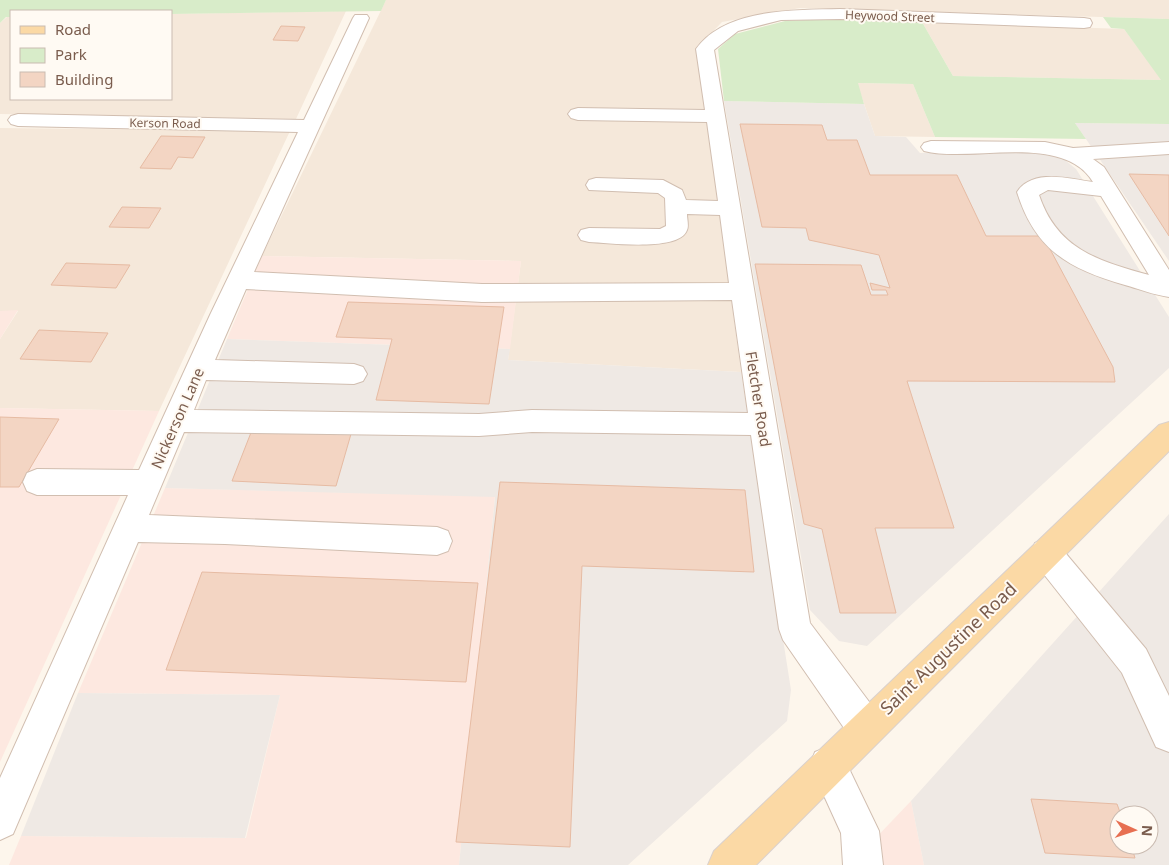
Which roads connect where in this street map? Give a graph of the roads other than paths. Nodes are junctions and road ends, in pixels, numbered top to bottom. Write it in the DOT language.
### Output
graph roads {
  1 [pos="839,7"];
  2 [pos="361,18"];
  3 [pos="1084,24"];
  4 [pos="705,49"];
  5 [pos="578,114"];
  6 [pos="716,116"];
  7 [pos="18,120"];
  8 [pos="312,126"];
  9 [pos="931,147"];
  10 [pos="1169,148"];
  11 [pos="1073,154"];
  12 [pos="596,185"];
  13 [pos="1108,190"];
  14 [pos="676,207"];
  15 [pos="730,208"];
  16 [pos="589,235"];
  17 [pos="238,280"];
  18 [pos="1168,289"];
  19 [pos="742,291"];
  20 [pos="198,370"];
  21 [pos="354,374"];
  22 [pos="176,421"];
  23 [pos="763,424"];
  24 [pos="1169,433"];
  25 [pos="37,482"];
  26 [pos="149,482"];
  27 [pos="129,528"];
  28 [pos="437,541"];
  29 [pos="1046,553"];
  30 [pos="866,728"];
  31 [pos="1169,734"];
  32 [pos="828,765"];
  33 [pos="0,821"];
  34 [pos="728,865"];
  35 [pos="864,865"];
  1 -- 3 [label="street, Heywood Street"];
  1 -- 4 [label="street, Heywood Street"];
  2 -- 8 [label="street, Nickerson Lane"];
  4 -- 6 [label="street, Fletcher Road"];
  5 -- 6 [label="street"];
  6 -- 15 [label="street, Fletcher Road"];
  7 -- 8 [label="street, Kerson Road"];
  8 -- 17 [label="street, Nickerson Lane"];
  9 -- 11 [label="street"];
  10 -- 11 [label="street"];
  11 -- 13 [label="street"];
  12 -- 14 [label="street"];
  13 -- 18 [label="street"];
  13 -- 18 [label="street"];
  14 -- 15 [label="street"];
  14 -- 16 [label="street"];
  15 -- 19 [label="street, Fletcher Road"];
  17 -- 19 [label="street"];
  17 -- 20 [label="street, Nickerson Lane"];
  19 -- 23 [label="street, Fletcher Road"];
  20 -- 21 [label="street"];
  20 -- 22 [label="street, Nickerson Lane"];
  22 -- 23 [label="street"];
  22 -- 26 [label="street, Nickerson Lane"];
  23 -- 30 [label="street, Fletcher Road"];
  24 -- 29 [label="main road, Saint Augustine Road"];
  25 -- 26 [label="street"];
  26 -- 27 [label="street, Nickerson Lane"];
  27 -- 28 [label="street"];
  27 -- 33 [label="street, Nickerson Lane"];
  29 -- 30 [label="main road, Saint Augustine Road"];
  29 -- 31 [label="street"];
  30 -- 32 [label="main road, Saint Augustine Road"];
  32 -- 34 [label="main road, Saint Augustine Road"];
  32 -- 35 [label="street"];
}
